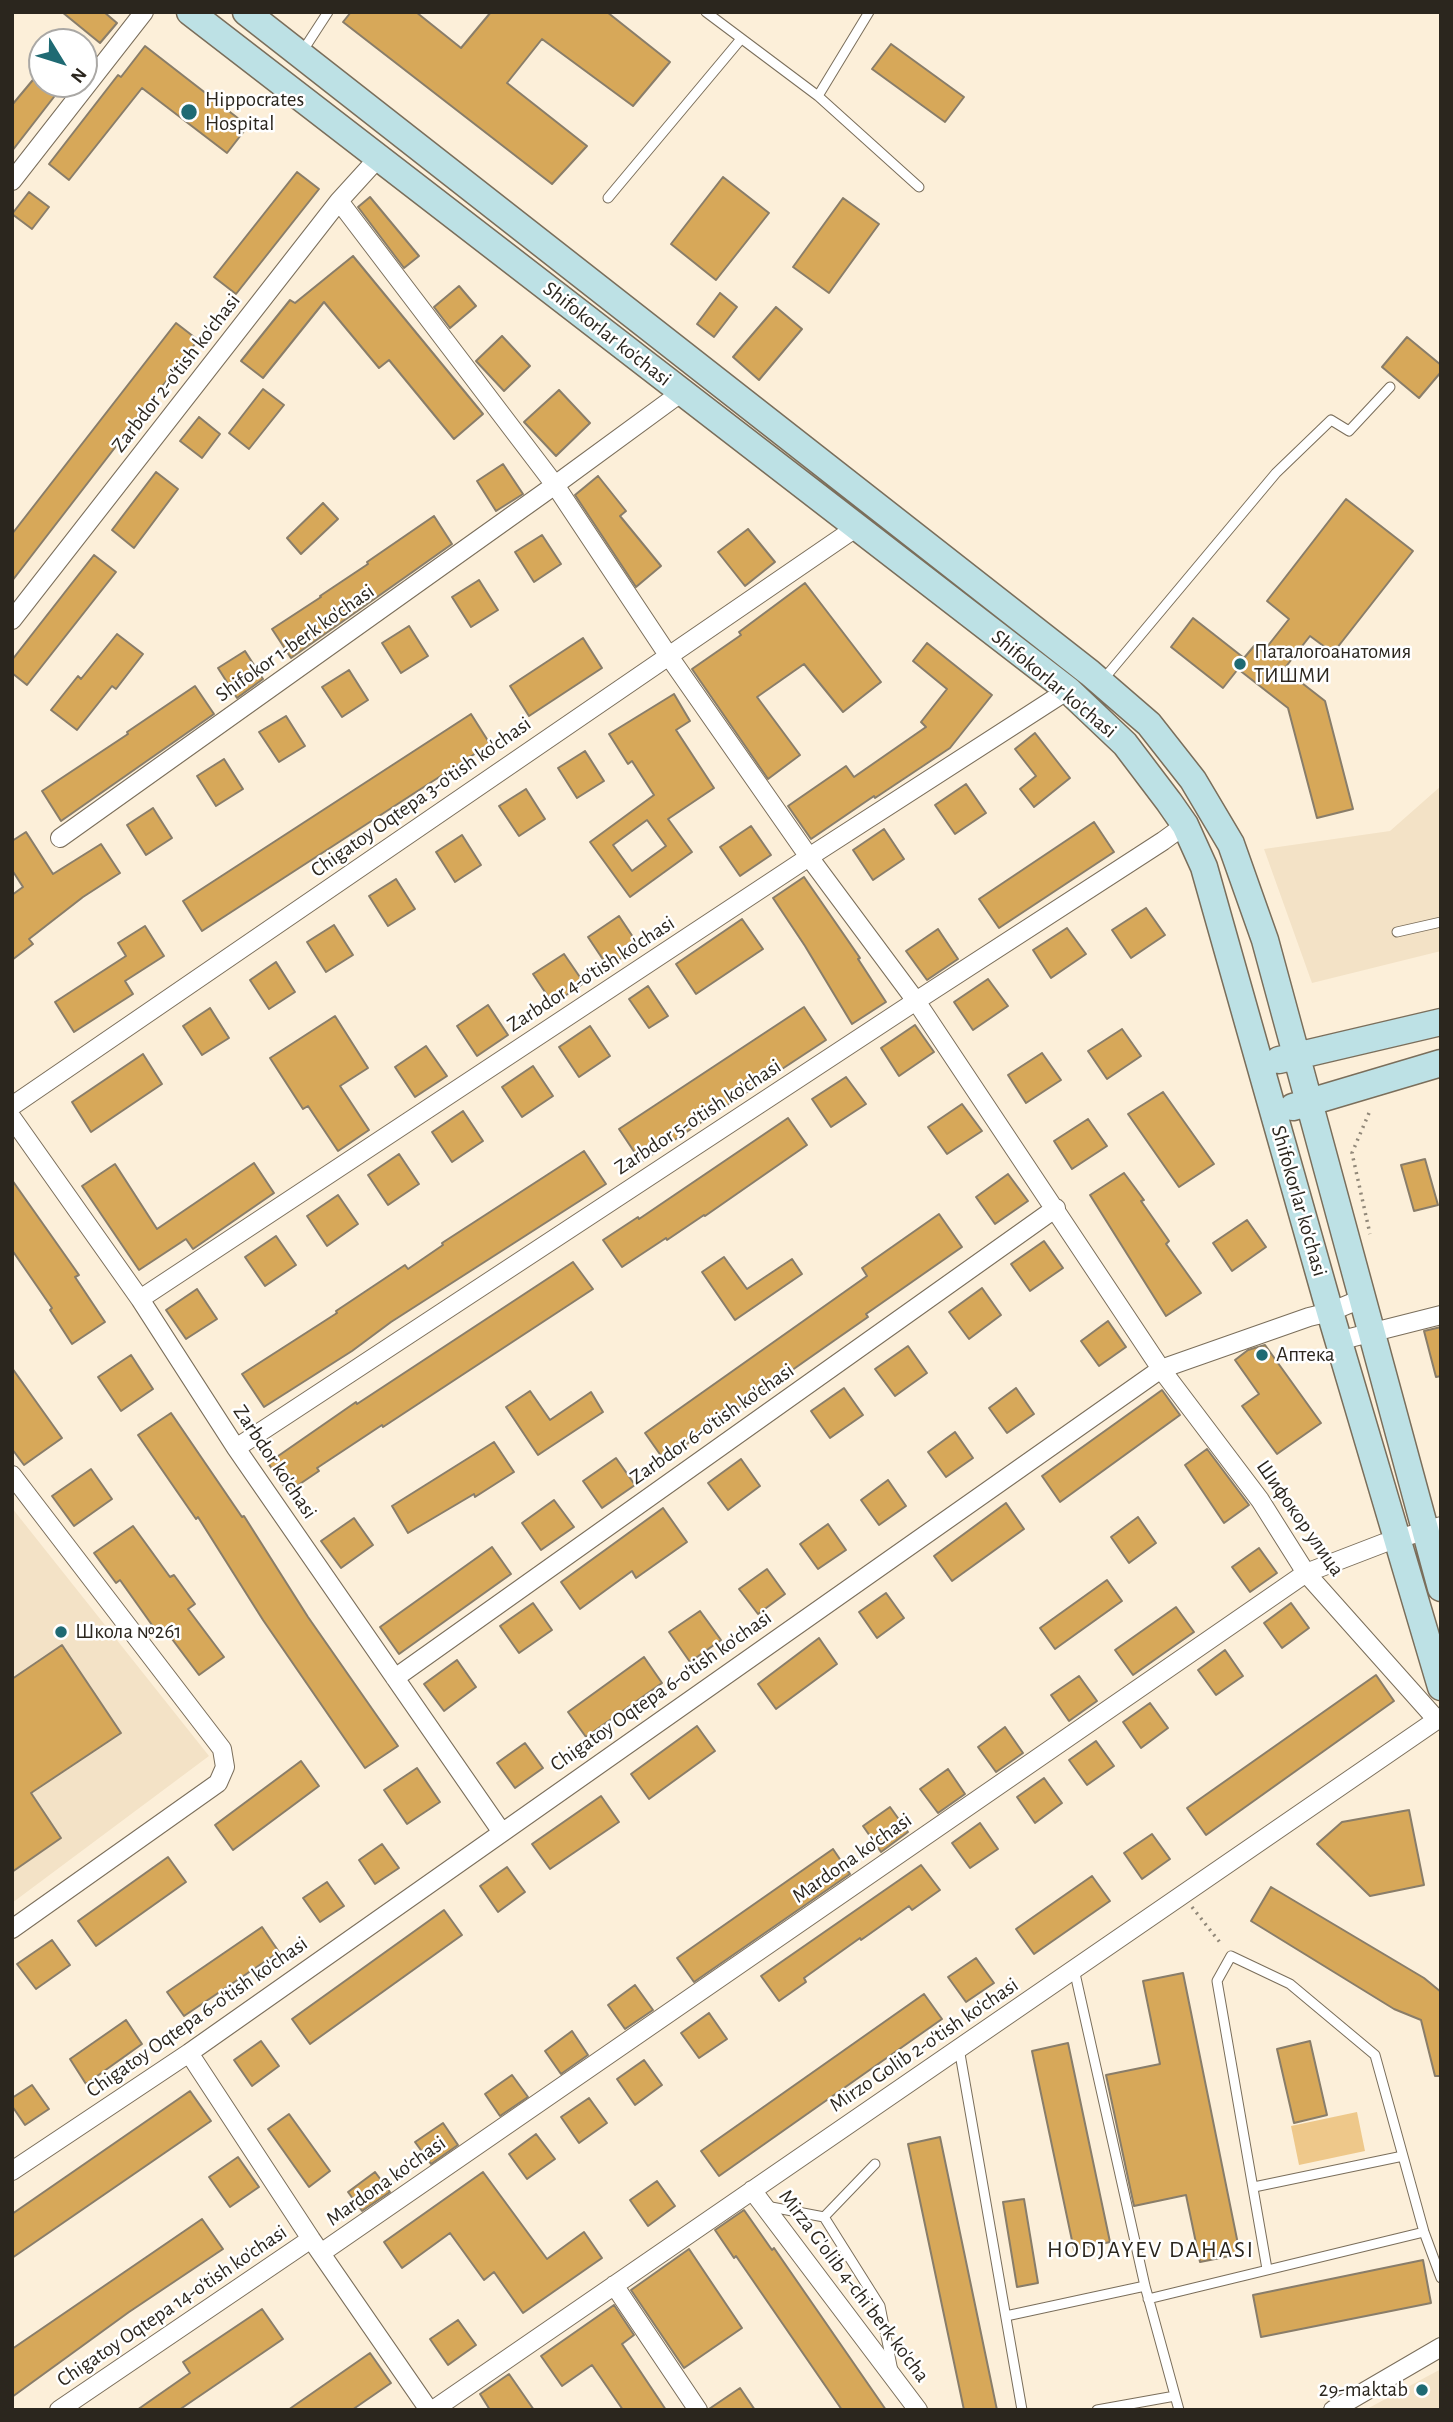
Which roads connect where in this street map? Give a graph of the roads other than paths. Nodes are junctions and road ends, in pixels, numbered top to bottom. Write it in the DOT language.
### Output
graph roads {
  1 [pos="144,12"];
  2 [pos="190,12"];
  3 [pos="246,12"];
  4 [pos="328,12"];
  5 [pos="706,12"];
  6 [pos="869,12"];
  7 [pos="741,39"];
  8 [pos="300,55"];
  9 [pos="818,96"];
  10 [pos="379,157"];
  11 [pos="12,181"];
  12 [pos="919,187"];
  13 [pos="608,198"];
  14 [pos="340,201"];
  15 [pos="1390,387"];
  16 [pos="681,391"];
  17 [pos="555,485"];
  18 [pos="857,527"];
  19 [pos="12,620"];
  20 [pos="668,655"];
  21 [pos="1101,682"];
  22 [pos="1068,690"];
  23 [pos="1185,825"];
  24 [pos="60,838"];
  25 [pos="808,858"];
  26 [pos="1441,922"];
  27 [pos="1397,932"];
  28 [pos="916,1001"];
  29 [pos="1441,1021"];
  30 [pos="1296,1056"];
  31 [pos="1441,1063"];
  32 [pos="1260,1065"];
  33 [pos="1310,1102"];
  34 [pos="12,1106"];
  35 [pos="1274,1112"];
  36 [pos="12,1118"];
  37 [pos="1056,1208"];
  38 [pos="140,1299"];
  39 [pos="1361,1299"];
  40 [pos="1330,1312"];
  41 [pos="1441,1315"];
  42 [pos="1371,1332"];
  43 [pos="1339,1341"];
  44 [pos="1161,1368"];
  45 [pos="236,1448"];
  46 [pos="12,1475"];
  47 [pos="1433,1529"];
  48 [pos="1397,1538"];
  49 [pos="1306,1573"];
  50 [pos="1441,1588"];
  51 [pos="395,1678"];
  52 [pos="1441,1687"];
  53 [pos="1439,1718"];
  54 [pos="501,1831"];
  55 [pos="12,1929"];
  56 [pos="1074,1969"];
  57 [pos="959,2048"];
  58 [pos="188,2053"];
  59 [pos="1403,2156"];
  60 [pos="875,2164"];
  61 [pos="12,2171"];
  62 [pos="1254,2187"];
  63 [pos="752,2190"];
  64 [pos="764,2206"];
  65 [pos="824,2217"];
  66 [pos="1423,2232"];
  67 [pos="316,2246"];
  68 [pos="1267,2269"];
  69 [pos="1441,2278"];
  70 [pos="614,2285"];
  71 [pos="1145,2286"];
  72 [pos="1148,2299"];
  73 [pos="1006,2316"];
  74 [pos="1441,2347"];
  75 [pos="894,2375"];
  76 [pos="1175,2396"];
  77 [pos="59,2410"];
  78 [pos="431,2410"];
  79 [pos="698,2410"];
  80 [pos="918,2410"];
  81 [pos="1022,2410"];
  82 [pos="1097,2410"];
  83 [pos="1179,2410"];
  84 [pos="1333,2410"];
  1 -- 11 [label="street"];
  2 -- 10 [label="main road, Shifokorlar ko'chasi"];
  3 -- 8 [label="main road, Shifokorlar ko'chasi"];
  4 -- 8 [label="lane"];
  5 -- 7 [label="lane"];
  6 -- 9 [label="lane"];
  7 -- 9 [label="lane"];
  7 -- 13 [label="lane"];
  8 -- 21 [label="main road, Shifokorlar ko'chasi"];
  9 -- 12 [label="lane"];
  10 -- 14 [label="street, Zarbdor 2-o'tish ko'chasi"];
  10 -- 16 [label="main road, Shifokorlar ko'chasi"];
  14 -- 17 [label="street, Шифокор улица"];
  14 -- 19 [label="street, Zarbdor 2-o'tish ko'chasi"];
  15 -- 21 [label="lane"];
  16 -- 17 [label="street, Shifokor 1-berk ko'chasi"];
  16 -- 18 [label="main road, Shifokorlar ko'chasi"];
  17 -- 20 [label="street, Шифокор улица"];
  17 -- 24 [label="street, Shifokor 1-berk ko'chasi"];
  18 -- 20 [label="street, Chigatoy Oqtepa 3-o'tish ko'chasi"];
  18 -- 22 [label="main road, Shifokorlar ko'chasi"];
  20 -- 25 [label="street, Шифокор улица"];
  20 -- 34 [label="street, Chigatoy Oqtepa 3-o'tish ko'chasi"];
  21 -- 30 [label="main road, Shifokorlar ko'chasi"];
  22 -- 23 [label="main road, Shifokorlar ko'chasi"];
  22 -- 25 [label="street, Zarbdor 4-o'tish ko'chasi"];
  23 -- 28 [label="street, Zarbdor 5-o'tish ko'chasi"];
  23 -- 32 [label="main road, Shifokorlar ko'chasi"];
  25 -- 28 [label="street, Шифокор улица"];
  25 -- 38 [label="street, Zarbdor 4-o'tish ko'chasi"];
  26 -- 27 [label="lane"];
  28 -- 37 [label="street, Шифокор улица"];
  28 -- 45 [label="street, Zarbdor 5-o'tish ko'chasi"];
  29 -- 30 [label="main road"];
  30 -- 32 [label="main road"];
  30 -- 33 [label="main road, Shifokorlar ko'chasi"];
  31 -- 33 [label="main road"];
  32 -- 35 [label="main road, Shifokorlar ko'chasi"];
  33 -- 35 [label="main road"];
  33 -- 39 [label="main road, Shifokorlar ko'chasi"];
  35 -- 40 [label="main road, Shifokorlar ko'chasi"];
  36 -- 38 [label="street, Zarbdor ko'chasi"];
  37 -- 44 [label="street, Шифокор улица"];
  37 -- 51 [label="street, Zarbdor 6-o'tish ko'chasi"];
  38 -- 45 [label="street, Zarbdor ko'chasi"];
  39 -- 40 [label="street, Chigatoy Oqtepa 6-o'tish ko'chasi"];
  39 -- 42 [label="main road, Shifokorlar ko'chasi"];
  40 -- 43 [label="main road, Shifokorlar ko'chasi"];
  40 -- 44 [label="street, Chigatoy Oqtepa 6-o'tish ko'chasi"];
  41 -- 42 [label="street"];
  42 -- 43 [label="street"];
  42 -- 47 [label="main road, Shifokorlar ko'chasi"];
  43 -- 48 [label="main road, Shifokorlar ko'chasi"];
  44 -- 49 [label="street, Шифокор улица"];
  44 -- 54 [label="street, Chigatoy Oqtepa 6-o'tish ko'chasi"];
  45 -- 51 [label="street, Zarbdor ko'chasi"];
  46 -- 55 [label="street"];
  47 -- 48 [label="street, Mardona ko'chasi"];
  47 -- 50 [label="main road, Shifokorlar ko'chasi"];
  48 -- 49 [label="street, Mardona ko'chasi"];
  48 -- 52 [label="main road, Shifokorlar ko'chasi"];
  49 -- 53 [label="street, Шифокор улица"];
  49 -- 67 [label="street, Mardona ko'chasi"];
  51 -- 54 [label="street, Zarbdor ko'chasi"];
  53 -- 56 [label="street, Mirzo Golib 2-o'tish ko'chasi"];
  54 -- 58 [label="street, Chigatoy Oqtepa 6-o'tish ko'chasi"];
  56 -- 57 [label="street, Mirzo Golib 2-o'tish ko'chasi"];
  56 -- 71 [label="lane"];
  57 -- 63 [label="street, Mirzo Golib 2-o'tish ko'chasi"];
  57 -- 73 [label="lane"];
  58 -- 61 [label="street, Chigatoy Oqtepa 6-o'tish ko'chasi"];
  58 -- 67 [label="street"];
  59 -- 62 [label="lane"];
  59 -- 62 [label="lane"];
  59 -- 66 [label="lane"];
  60 -- 65 [label="lane"];
  62 -- 68 [label="lane"];
  63 -- 64 [label="street, Mirza G'olib 4-chi berk ko'cha"];
  63 -- 70 [label="street, Mirzo Golib 2-o'tish ko'chasi"];
  64 -- 65 [label="lane"];
  64 -- 75 [label="street, Mirza G'olib 4-chi berk ko'cha"];
  65 -- 75 [label="lane"];
  66 -- 68 [label="lane"];
  66 -- 69 [label="lane"];
  67 -- 77 [label="street, Chigatoy Oqtepa 14-o'tish ko'chasi"];
  67 -- 78 [label="street"];
  68 -- 72 [label="lane"];
  70 -- 78 [label="street, Mirzo Golib 2-o'tish ko'chasi"];
  70 -- 79 [label="street"];
  71 -- 72 [label="lane"];
  71 -- 73 [label="lane"];
  72 -- 76 [label="lane"];
  73 -- 81 [label="lane"];
  74 -- 84 [label="street"];
  75 -- 80 [label="street, Mirza G'olib 4-chi berk ko'cha"];
  76 -- 82 [label="lane"];
  76 -- 83 [label="lane"];
}
